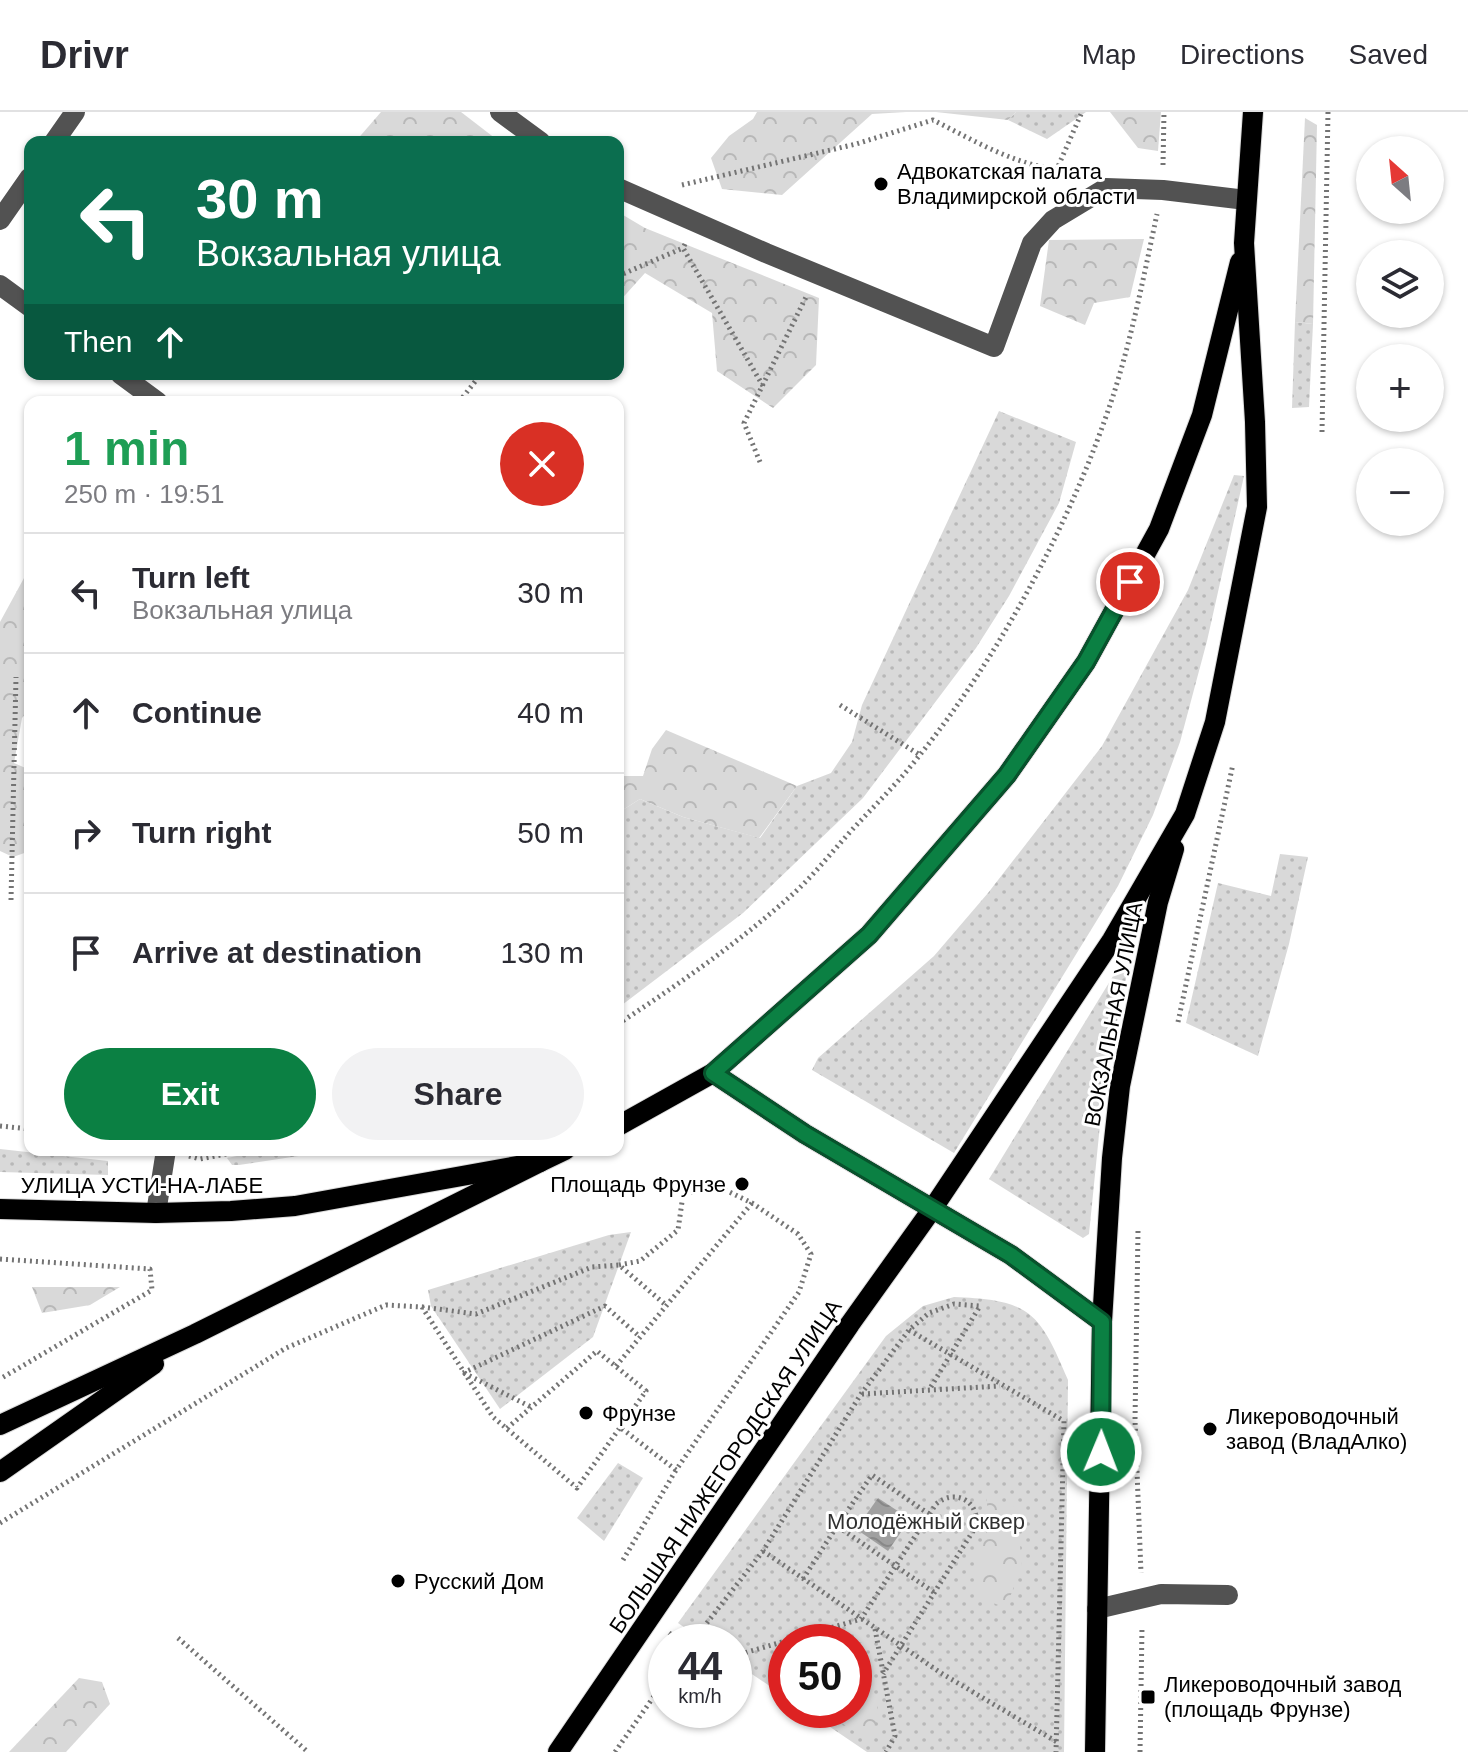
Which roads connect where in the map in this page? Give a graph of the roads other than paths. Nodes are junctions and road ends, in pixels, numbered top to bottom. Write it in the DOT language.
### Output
graph roads {
  1 [pos="75,112"];
  2 [pos="500,112"];
  3 [pos="1253,112"];
  4 [pos="58,136"];
  5 [pos="533,136"];
  6 [pos="24,186"];
  7 [pos="624,191"];
  8 [pos="1246,200"];
  9 [pos="0,220"];
  10 [pos="1244,243"];
  11 [pos="0,285"];
  12 [pos="24,303"];
  13 [pos="128,380"];
  14 [pos="150,396"];
  15 [pos="1185,814"];
  16 [pos="713,1073"];
  17 [pos="624,1123"];
  18 [pos="175,1156"];
  19 [pos="552,1156"];
  20 [pos="540,1162"];
  21 [pos="933,1208"];
  22 [pos="0,1209"];
  23 [pos="156,1213"];
  24 [pos="1102,1322"];
  25 [pos="195,1334"];
  26 [pos="0,1425"];
  27 [pos="0,1472"];
  28 [pos="1228,1595"];
  29 [pos="1097,1609"];
  30 [pos="558,1752"];
  31 [pos="1095,1752"];
  1 -- 4 [label="lane"];
  2 -- 5 [label="lane"];
  3 -- 8 [label="main road, БОЛЬШАЯ НИЖЕГОРОДСКАЯ УЛИЦА"];
  6 -- 9 [label="lane"];
  7 -- 8 [label="lane"];
  8 -- 10 [label="main road, БОЛЬШАЯ НИЖЕГОРОДСКАЯ УЛИЦА"];
  10 -- 15 [label="main road, БОЛЬШАЯ НИЖЕГОРОДСКАЯ УЛИЦА"];
  10 -- 16 [label="main road, БОЛЬШАЯ НИЖЕГОРОДСКАЯ УЛИЦА"];
  11 -- 12 [label="lane"];
  13 -- 14 [label="lane"];
  15 -- 21 [label="main road, БОЛЬШАЯ НИЖЕГОРОДСКАЯ УЛИЦА"];
  15 -- 24 [label="main road, ВОКЗАЛЬНАЯ УЛИЦА"];
  16 -- 17 [label="main road"];
  16 -- 21 [label="main road"];
  18 -- 23 [label="lane"];
  19 -- 20 [label="main road, УЛИЦА УСТИ-НА-ЛАБЕ"];
  20 -- 23 [label="main road, УЛИЦА УСТИ-НА-ЛАБЕ"];
  20 -- 25 [label="main road"];
  21 -- 24 [label="main road"];
  21 -- 30 [label="main road, БОЛЬШАЯ НИЖЕГОРОДСКАЯ УЛИЦА"];
  22 -- 23 [label="main road, УЛИЦА УСТИ-НА-ЛАБЕ"];
  24 -- 29 [label="main road, ВОКЗАЛЬНАЯ УЛИЦА"];
  25 -- 26 [label="main road"];
  25 -- 27 [label="main road"];
  28 -- 29 [label="lane"];
  29 -- 31 [label="main road, ВОКЗАЛЬНАЯ УЛИЦА"];
}
